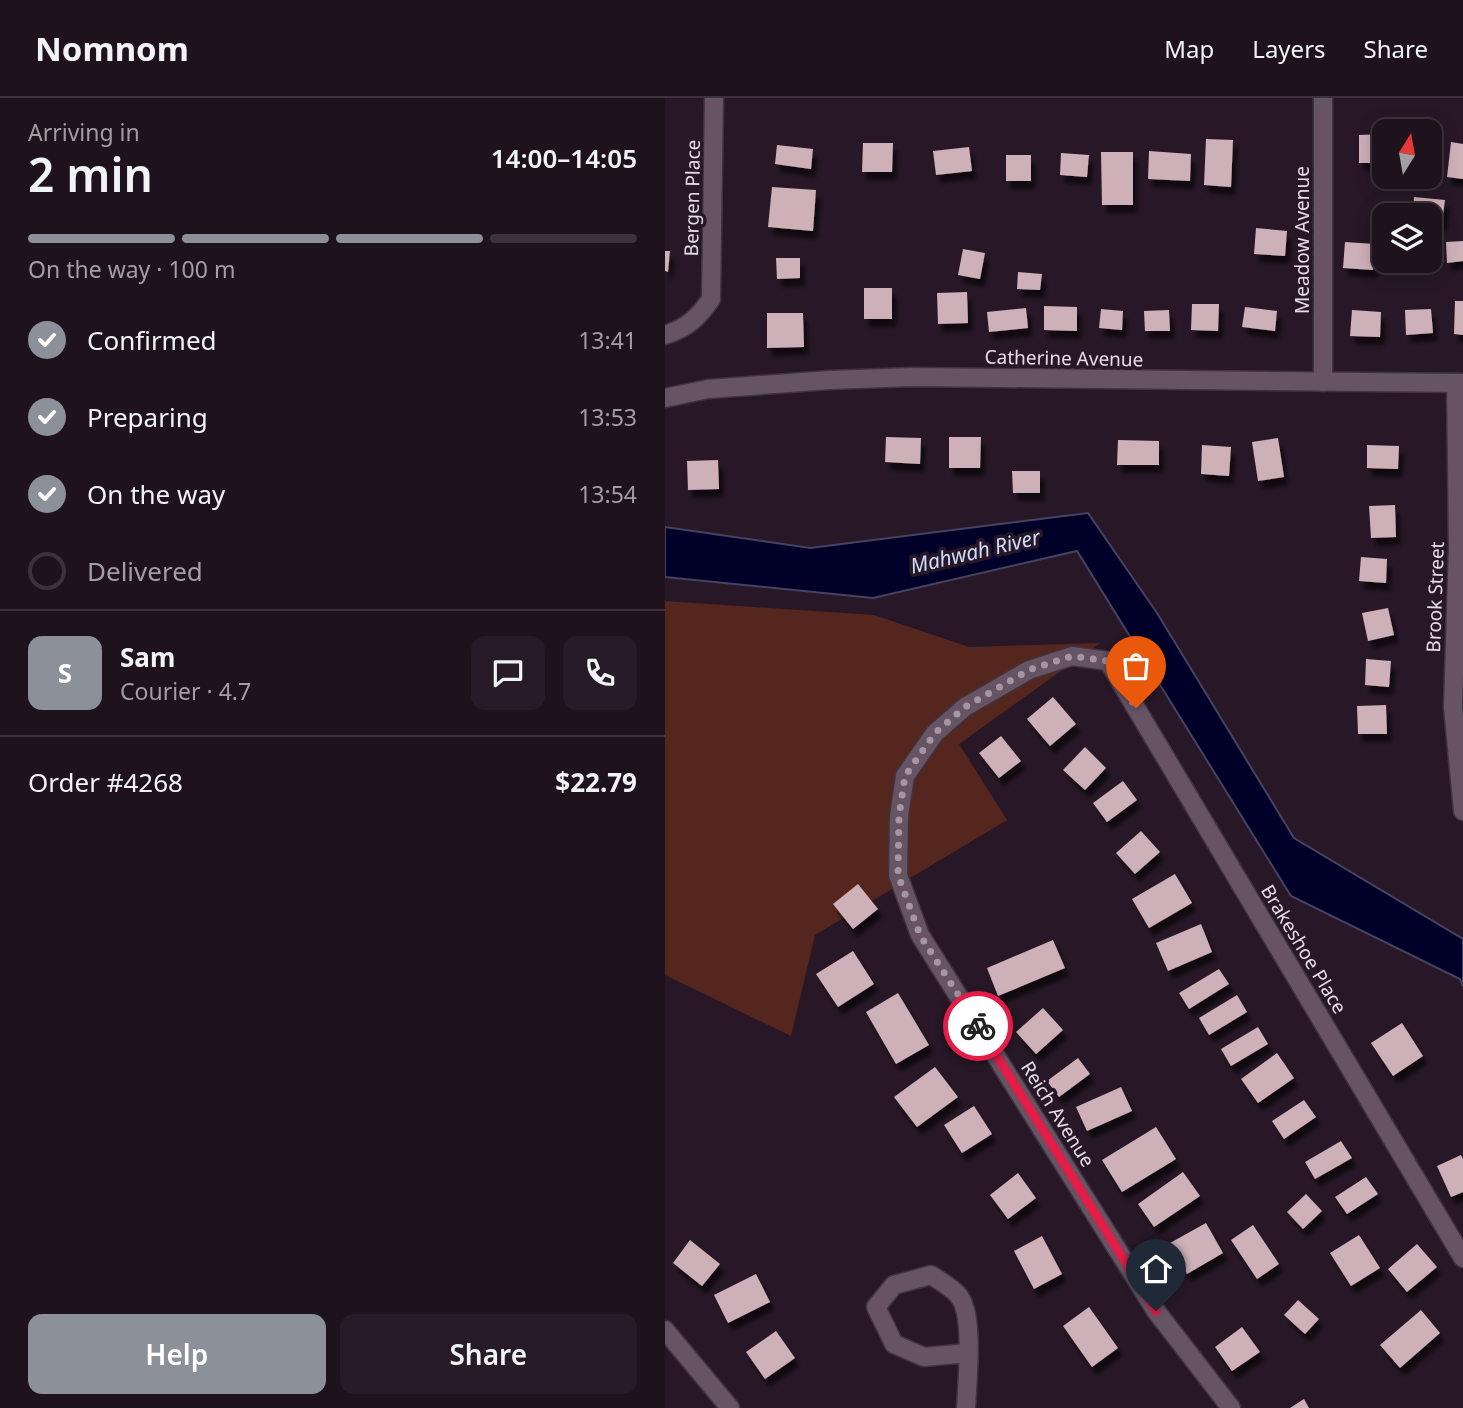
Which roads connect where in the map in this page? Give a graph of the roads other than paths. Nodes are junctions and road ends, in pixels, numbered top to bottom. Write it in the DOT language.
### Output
graph roads {
  1 [pos="715,98"];
  2 [pos="1322,98"];
  3 [pos="665,335"];
  4 [pos="1323,382"];
  5 [pos="1459,383"];
  6 [pos="665,398"];
  7 [pos="1108,661"];
  8 [pos="1463,811"];
  9 [pos="1463,1258"];
  10 [pos="665,1330"];
  11 [pos="968,1353"];
  12 [pos="730,1408"];
  13 [pos="967,1408"];
  14 [pos="1231,1408"];
  1 -- 3 [label="street, Bergen Place"];
  2 -- 4 [label="street, Meadow Avenue"];
  4 -- 5 [label="street, Catherine Avenue"];
  4 -- 6 [label="street, Catherine Avenue"];
  5 -- 8 [label="street, Brook Street"];
  7 -- 9 [label="street, Brakeshoe Place"];
  7 -- 14 [label="street, Reich Avenue"];
  10 -- 12 [label="street"];
  11 -- 11 [label="street"];
  11 -- 13 [label="street"];
}
